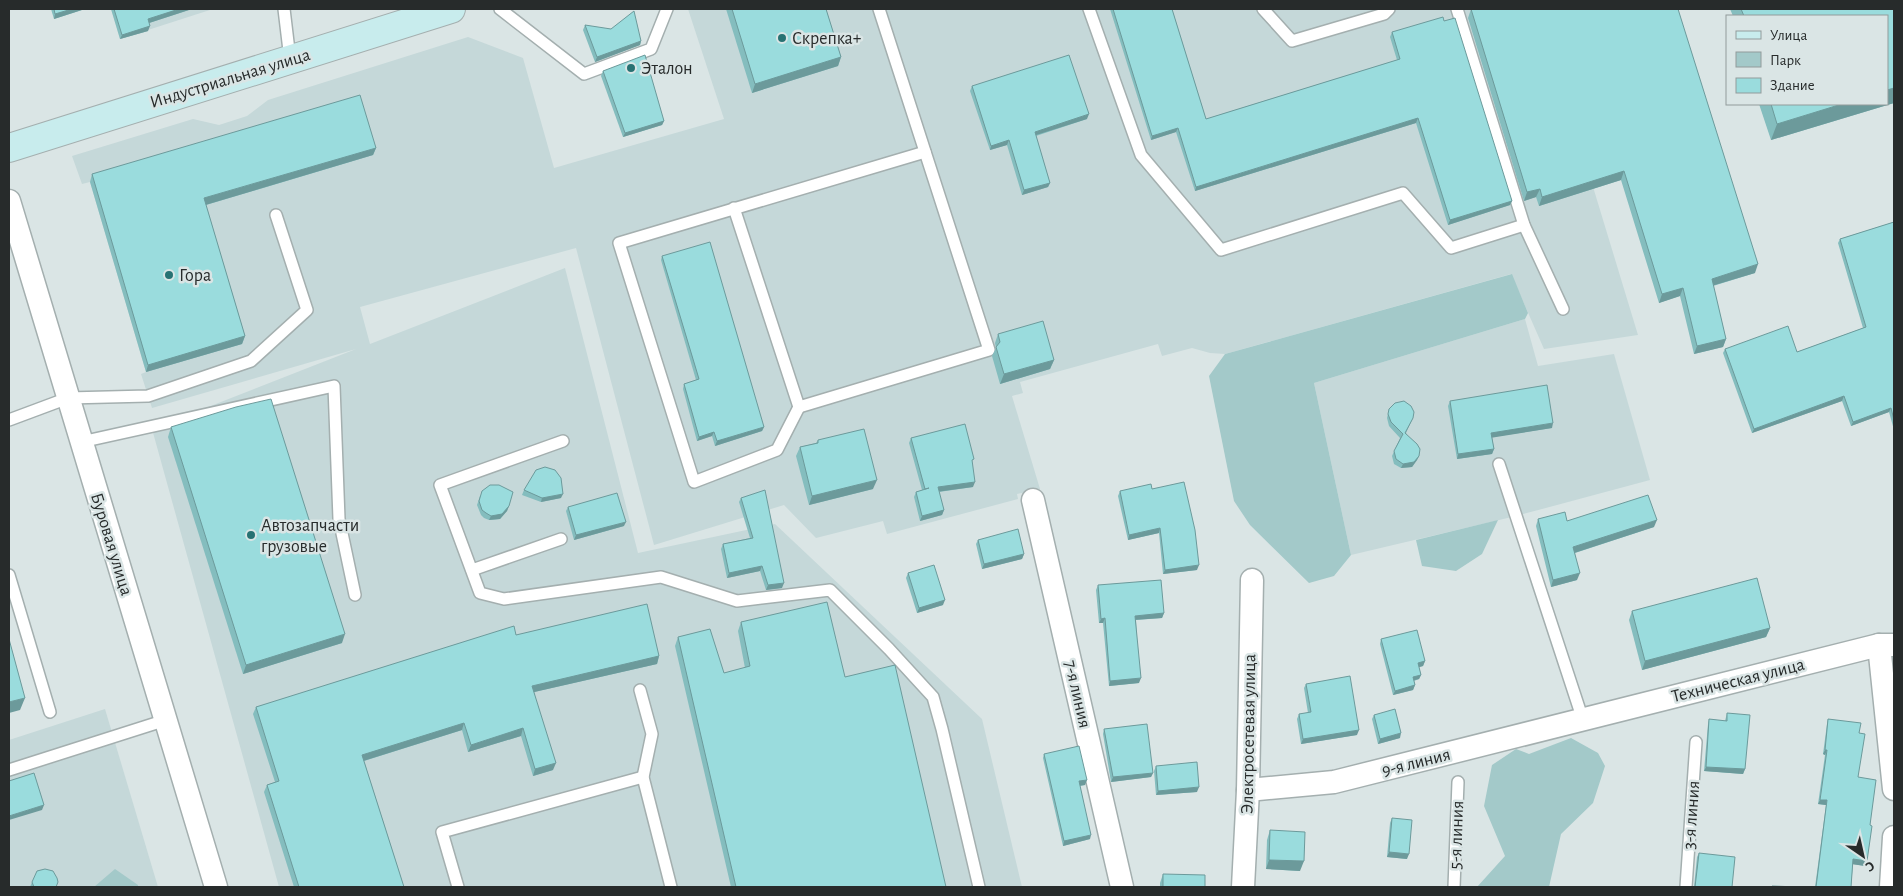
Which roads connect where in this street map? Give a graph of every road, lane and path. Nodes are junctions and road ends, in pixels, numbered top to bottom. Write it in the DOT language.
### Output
graph roads {
  1 [pos="284,9"];
  2 [pos="451,9"];
  3 [pos="500,9"];
  4 [pos="667,9"];
  5 [pos="879,9"];
  6 [pos="1089,9"];
  7 [pos="1264,9"];
  8 [pos="1389,9"];
  9 [pos="1457,9"];
  10 [pos="290,59"];
  11 [pos="9,148"];
  12 [pos="925,152"];
  13 [pos="9,201"];
  14 [pos="734,208"];
  15 [pos="276,215"];
  16 [pos="1524,225"];
  17 [pos="1563,309"];
  18 [pos="68,398"];
  19 [pos="799,407"];
  20 [pos="9,420"];
  21 [pos="81,442"];
  22 [pos="563,442"];
  23 [pos="1499,464"];
  24 [pos="1033,500"];
  25 [pos="561,539"];
  26 [pos="472,570"];
  27 [pos="9,575"];
  28 [pos="1252,580"];
  29 [pos="355,595"];
  30 [pos="1887,645"];
  31 [pos="640,690"];
  32 [pos="50,712"];
  33 [pos="166,720"];
  34 [pos="1583,720"];
  35 [pos="1696,742"];
  36 [pos="9,770"];
  37 [pos="643,778"];
  38 [pos="1458,782"];
  39 [pos="1894,789"];
  40 [pos="1248,790"];
  41 [pos="1894,837"];
  42 [pos="216,887"];
  43 [pos="458,887"];
  44 [pos="671,887"];
  45 [pos="979,887"];
  46 [pos="1122,887"];
  47 [pos="1243,887"];
  48 [pos="1454,887"];
  49 [pos="1686,887"];
  50 [pos="1890,887"];
  1 -- 10 [label="lane"];
  2 -- 10 [label="main road, Индустриальная улица"];
  3 -- 4 [label="lane"];
  5 -- 12 [label="lane"];
  6 -- 16 [label="lane"];
  7 -- 8 [label="lane"];
  9 -- 16 [label="lane"];
  10 -- 11 [label="main road, Индустриальная улица"];
  12 -- 14 [label="lane"];
  12 -- 19 [label="lane"];
  13 -- 18 [label="street, Буровая улица"];
  14 -- 19 [label="lane"];
  14 -- 19 [label="lane"];
  15 -- 18 [label="lane"];
  16 -- 17 [label="lane"];
  18 -- 20 [label="lane"];
  18 -- 21 [label="street, Буровая улица"];
  21 -- 29 [label="lane"];
  21 -- 33 [label="street, Буровая улица"];
  22 -- 26 [label="lane"];
  23 -- 34 [label="lane"];
  24 -- 46 [label="street, 7-я линия"];
  25 -- 26 [label="lane"];
  26 -- 45 [label="lane"];
  27 -- 32 [label="lane"];
  28 -- 40 [label="street, Электросетевая улица"];
  30 -- 34 [label="street, Техническая улица"];
  30 -- 39 [label="street"];
  31 -- 37 [label="lane"];
  33 -- 36 [label="lane"];
  33 -- 42 [label="street, Буровая улица"];
  34 -- 40 [label="street, 9-я линия"];
  35 -- 49 [label="lane, 3-я линия"];
  37 -- 43 [label="lane"];
  37 -- 44 [label="lane"];
  38 -- 48 [label="lane, 5-я линия"];
  40 -- 47 [label="street, Электросетевая улица"];
  41 -- 50 [label="street"];
}
